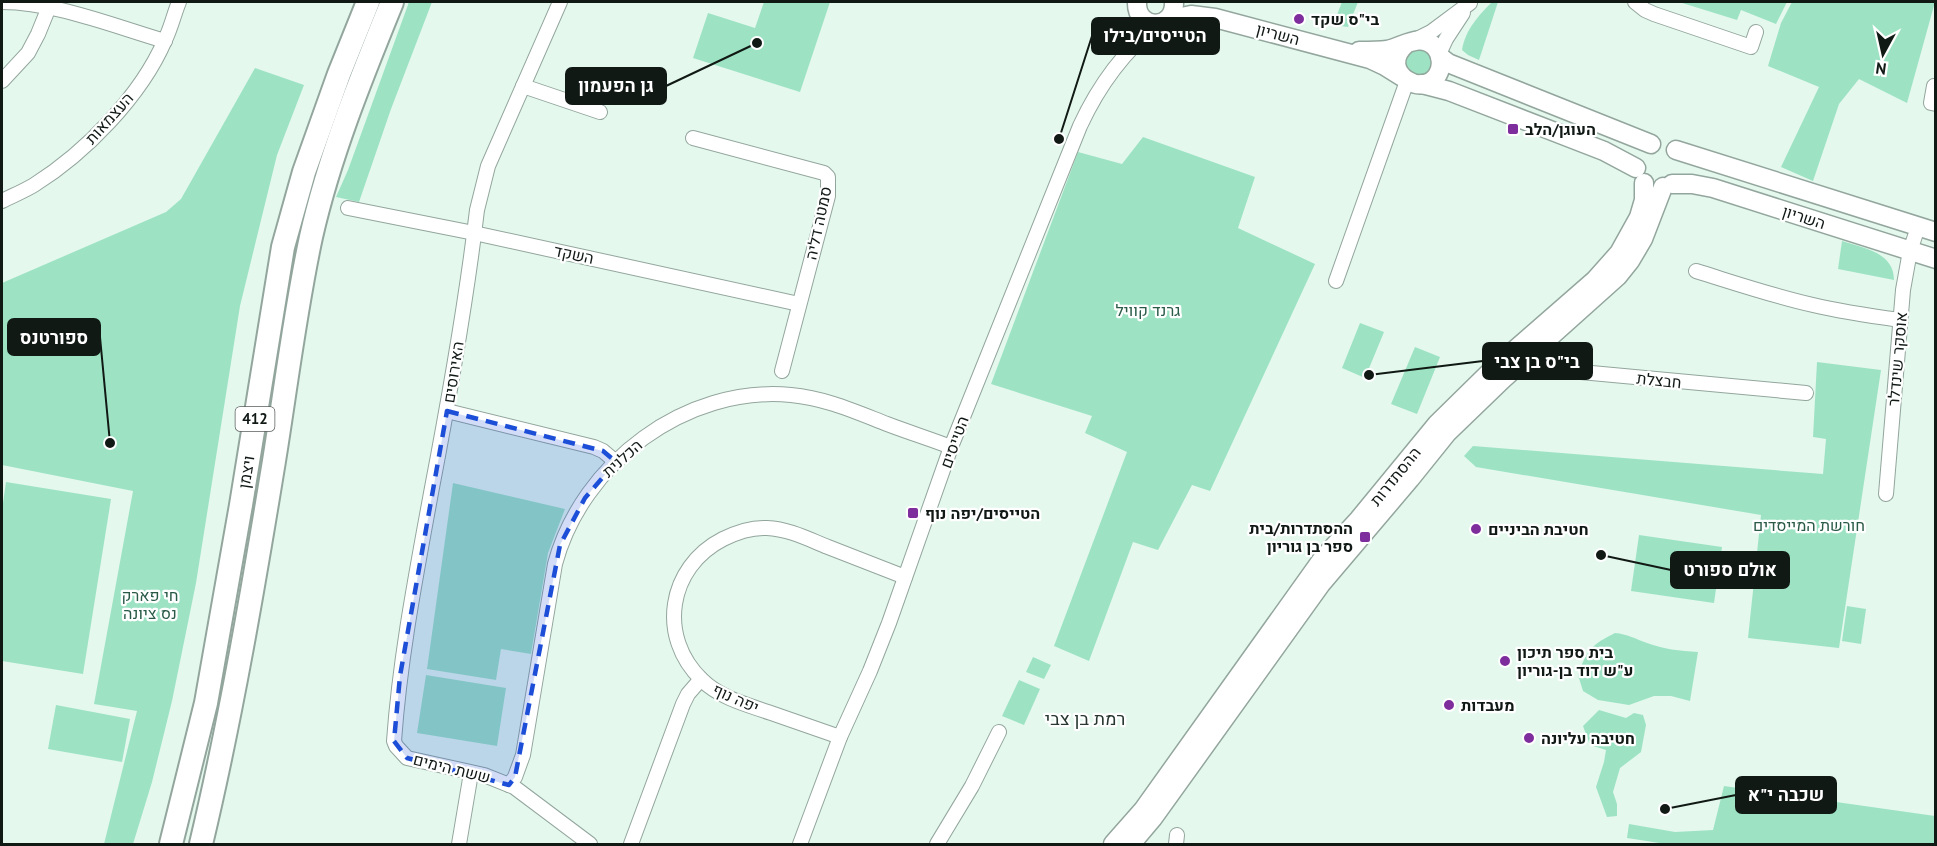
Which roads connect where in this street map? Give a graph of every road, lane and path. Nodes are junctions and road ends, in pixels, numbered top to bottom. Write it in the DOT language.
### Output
graph roads {
  1 [pos="2,2"];
  2 [pos="179,2"];
  3 [pos="368,2"];
  4 [pos="392,2"];
  5 [pos="560,2"];
  6 [pos="1174,2"];
  7 [pos="1183,2"];
  8 [pos="1471,2"];
  9 [pos="1635,2"];
  10 [pos="50,4"];
  11 [pos="1137,5"];
  12 [pos="1215,18"];
  13 [pos="1162,22"];
  14 [pos="1756,32"];
  15 [pos="165,41"];
  16 [pos="1409,42"];
  17 [pos="1128,50"];
  18 [pos="1340,51"];
  19 [pos="1440,56"];
  20 [pos="1410,80"];
  21 [pos="2,81"];
  22 [pos="524,86"];
  23 [pos="1934,86"];
  24 [pos="1935,104"];
  25 [pos="600,112"];
  26 [pos="693,138"];
  27 [pos="1651,144"];
  28 [pos="1676,150"];
  29 [pos="1640,175"];
  30 [pos="1667,186"];
  31 [pos="2,201"];
  32 [pos="348,208"];
  33 [pos="1918,226"];
  34 [pos="1935,232"];
  35 [pos="474,233"];
  36 [pos="1910,251"];
  37 [pos="1935,259"];
  38 [pos="1696,271"];
  39 [pos="1336,281"];
  40 [pos="799,304"];
  41 [pos="1900,320"];
  42 [pos="1526,349"];
  43 [pos="782,371"];
  44 [pos="1806,393"];
  45 [pos="447,411"];
  46 [pos="951,447"];
  47 [pos="616,462"];
  48 [pos="1886,494"];
  49 [pos="904,576"];
  50 [pos="701,679"];
  51 [pos="999,732"];
  52 [pos="840,737"];
  53 [pos="402,754"];
  54 [pos="471,773"];
  55 [pos="509,785"];
  56 [pos="171,844"];
  57 [pos="201,844"];
  58 [pos="459,844"];
  59 [pos="590,844"];
  60 [pos="631,844"];
  61 [pos="800,844"];
  62 [pos="937,844"];
  63 [pos="1113,844"];
  64 [pos="1131,844"];
  1 -- 10 [label="street"];
  2 -- 15 [label="street, העצמאות"];
  3 -- 56 [label="main road, ויצמן / 412"];
  4 -- 57 [label="main road, ויצמן / 412"];
  5 -- 22 [label="street, האירוסים"];
  6 -- 13 [label="street"];
  7 -- 12 [label="street, השריון"];
  8 -- 16 [label="street"];
  8 -- 19 [label="street"];
  9 -- 14 [label="street"];
  10 -- 15 [label="street"];
  10 -- 21 [label="street"];
  11 -- 13 [label="street"];
  11 -- 17 [label="street, הטייסים"];
  12 -- 13 [label="street, השריון"];
  12 -- 18 [label="street, השריון"];
  13 -- 17 [label="street, הטייסים"];
  15 -- 31 [label="street, העצמאות"];
  16 -- 18 [label="street, השריון"];
  16 -- 19 [label="street"];
  16 -- 20 [label="street"];
  17 -- 46 [label="street, הטייסים"];
  18 -- 20 [label="street, השריון"];
  19 -- 20 [label="street"];
  19 -- 27 [label="street"];
  20 -- 29 [label="street, השריון"];
  20 -- 39 [label="street"];
  22 -- 25 [label="street"];
  22 -- 35 [label="street, האירוסים"];
  23 -- 24 [label="street"];
  26 -- 40 [label="street, סמטה דליה"];
  27 -- 28 [label="street"];
  27 -- 29 [label="street"];
  28 -- 30 [label="street"];
  28 -- 33 [label="street, השריון"];
  29 -- 30 [label="street"];
  29 -- 42 [label="street, ההסתדרות"];
  30 -- 36 [label="street, השריון"];
  30 -- 42 [label="street, ההסתדרות"];
  32 -- 35 [label="street, השקד"];
  33 -- 34 [label="street, השריון"];
  33 -- 36 [label="street, אוסקר שינדלר"];
  35 -- 40 [label="street, השקד"];
  35 -- 45 [label="street, האירוסים"];
  36 -- 37 [label="street, השריון"];
  36 -- 41 [label="street, אוסקר שינדלר"];
  38 -- 41 [label="street"];
  40 -- 43 [label="street, סמטה דליה"];
  41 -- 48 [label="street, אוסקר שינדלר"];
  42 -- 44 [label="street, חבצלת"];
  42 -- 63 [label="street, ההסתדרות"];
  42 -- 64 [label="street, ההסתדרות"];
  45 -- 47 [label="street"];
  45 -- 53 [label="street, האירוסים"];
  46 -- 47 [label="street, הכלנית"];
  46 -- 49 [label="street, הטייסים"];
  47 -- 55 [label="street, הכלנית"];
  49 -- 50 [label="street, יפה נוף"];
  49 -- 52 [label="street, הטייסים"];
  50 -- 52 [label="street, יפה נוף"];
  50 -- 60 [label="street"];
  51 -- 62 [label="street"];
  52 -- 61 [label="street, הטייסים"];
  53 -- 54 [label="street, ששת הימים"];
  54 -- 55 [label="street, ששת הימים"];
  54 -- 58 [label="street"];
  55 -- 59 [label="street, ששת הימים"];
}
